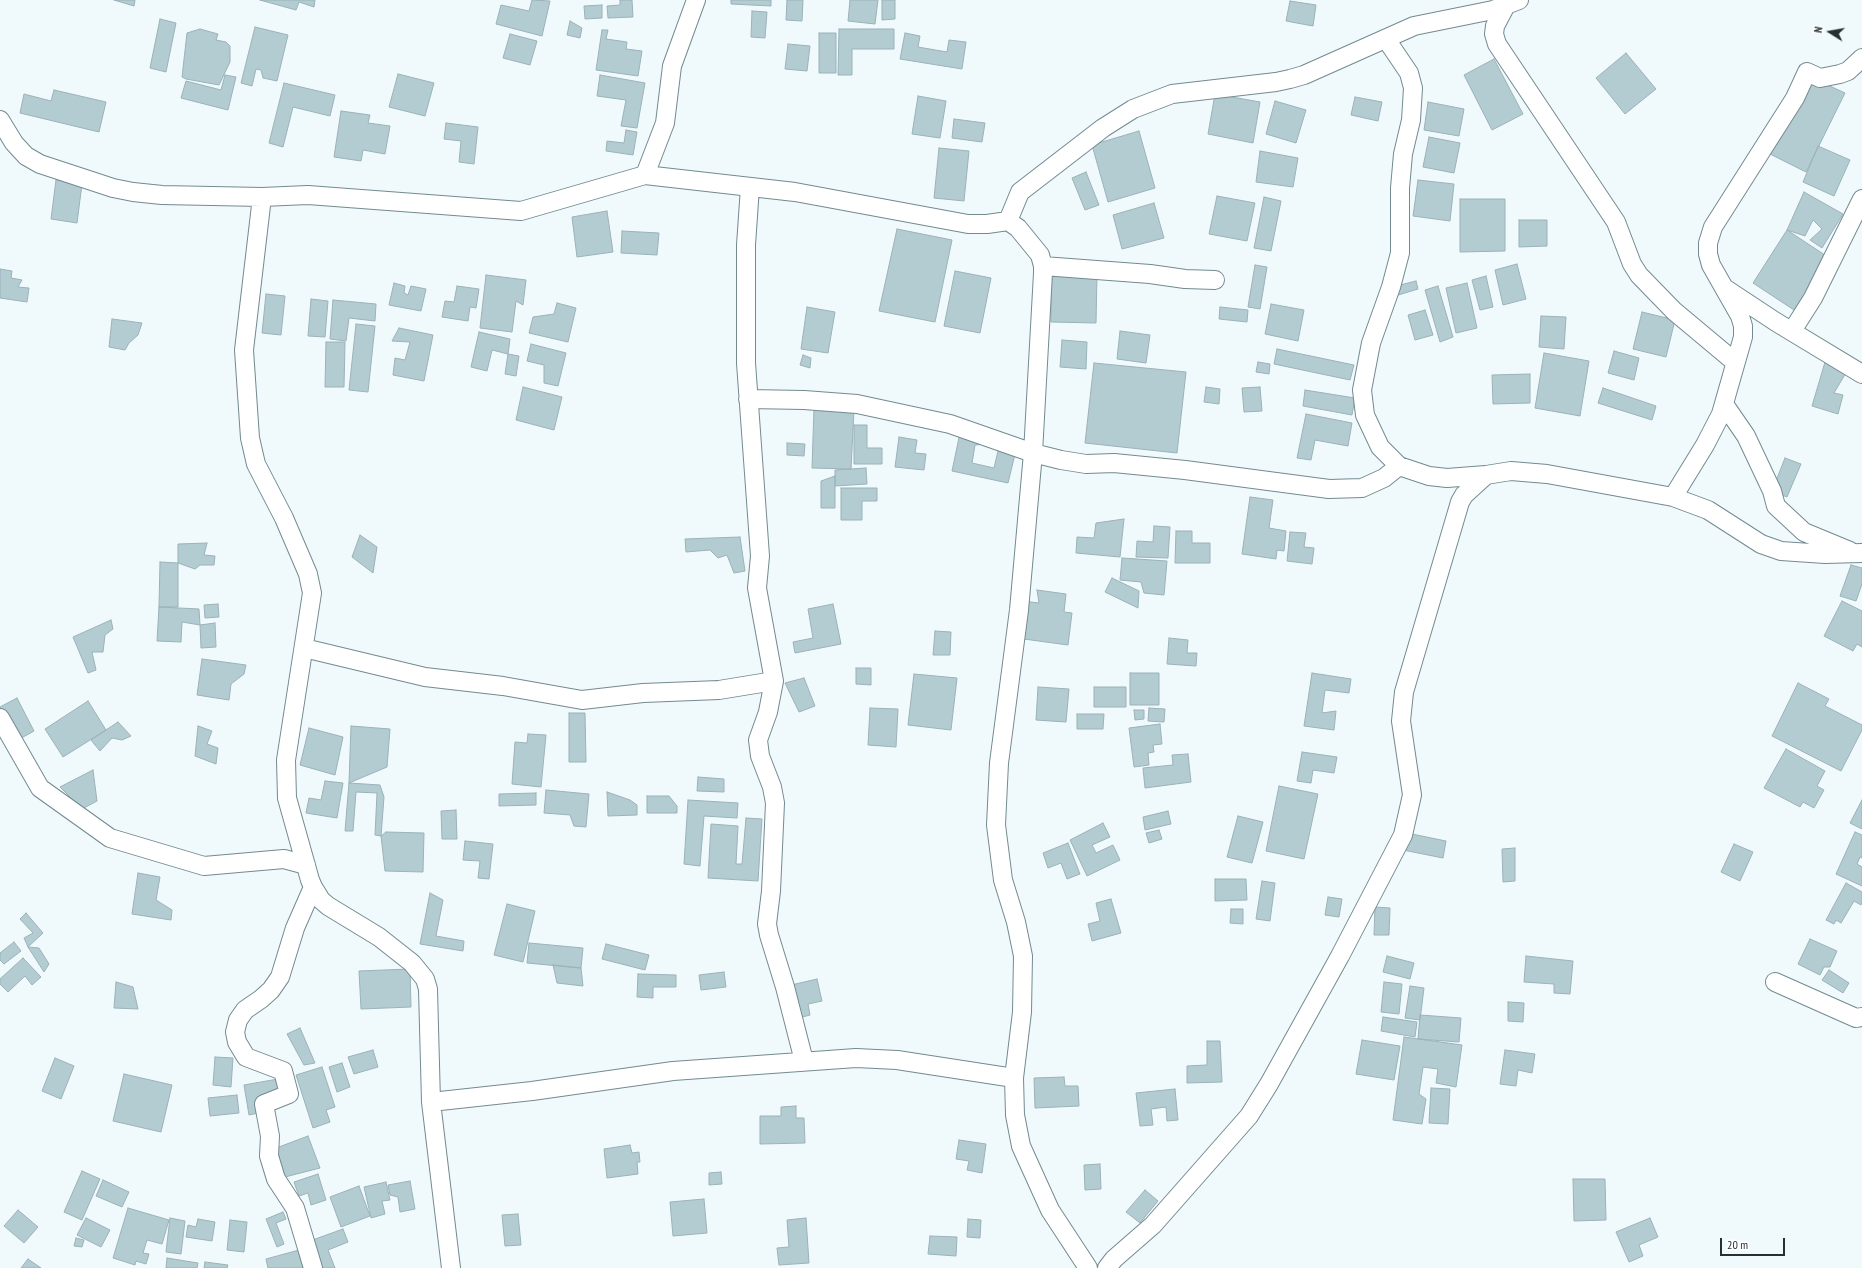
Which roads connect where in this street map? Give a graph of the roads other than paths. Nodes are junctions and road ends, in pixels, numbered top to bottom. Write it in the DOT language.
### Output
graph roads {
  1 [pos="696,0"];
  2 [pos="1513,3"];
  3 [pos="1472,7"];
  4 [pos="1386,39"];
  5 [pos="1862,58"];
  6 [pos="0,120"];
  7 [pos="645,175"];
  8 [pos="750,187"];
  9 [pos="262,197"];
  10 [pos="1862,199"];
  11 [pos="1008,221"];
  12 [pos="1043,266"];
  13 [pos="1215,280"];
  14 [pos="1724,287"];
  15 [pos="1792,331"];
  16 [pos="1735,362"];
  17 [pos="1862,374"];
  18 [pos="748,399"];
  19 [pos="1724,404"];
  20 [pos="1033,453"];
  21 [pos="1399,466"];
  22 [pos="1486,475"];
  23 [pos="1673,497"];
  24 [pos="1858,553"];
  25 [pos="304,648"];
  26 [pos="774,681"];
  27 [pos="0,718"];
  28 [pos="306,864"];
  29 [pos="313,887"];
  30 [pos="1775,982"];
  31 [pos="1862,1017"];
  32 [pos="804,1061"];
  33 [pos="1014,1078"];
  34 [pos="431,1102"];
  35 [pos="313,1268"];
  36 [pos="451,1268"];
  37 [pos="1088,1268"];
  38 [pos="1107,1268"];
  1 -- 7 [label="street"];
  2 -- 3 [label="street"];
  2 -- 16 [label="street"];
  3 -- 4 [label="street"];
  4 -- 11 [label="street"];
  4 -- 21 [label="street"];
  5 -- 14 [label="street"];
  6 -- 9 [label="street"];
  7 -- 8 [label="street"];
  7 -- 9 [label="street"];
  8 -- 11 [label="street"];
  8 -- 18 [label="street"];
  9 -- 25 [label="street"];
  10 -- 15 [label="street"];
  11 -- 12 [label="street"];
  12 -- 13 [label="street"];
  12 -- 20 [label="street"];
  14 -- 15 [label="street"];
  14 -- 16 [label="street"];
  15 -- 17 [label="street"];
  16 -- 19 [label="street"];
  18 -- 20 [label="street"];
  18 -- 26 [label="street"];
  19 -- 23 [label="street"];
  19 -- 24 [label="street"];
  20 -- 21 [label="street"];
  20 -- 33 [label="street"];
  21 -- 22 [label="street"];
  22 -- 23 [label="street"];
  22 -- 38 [label="street"];
  23 -- 24 [label="street"];
  25 -- 26 [label="street"];
  25 -- 28 [label="street"];
  26 -- 32 [label="street"];
  27 -- 28 [label="street"];
  28 -- 29 [label="street"];
  29 -- 34 [label="street"];
  29 -- 35 [label="street"];
  30 -- 31 [label="street"];
  32 -- 33 [label="street"];
  32 -- 34 [label="street"];
  33 -- 37 [label="street"];
  34 -- 36 [label="street"];
}
